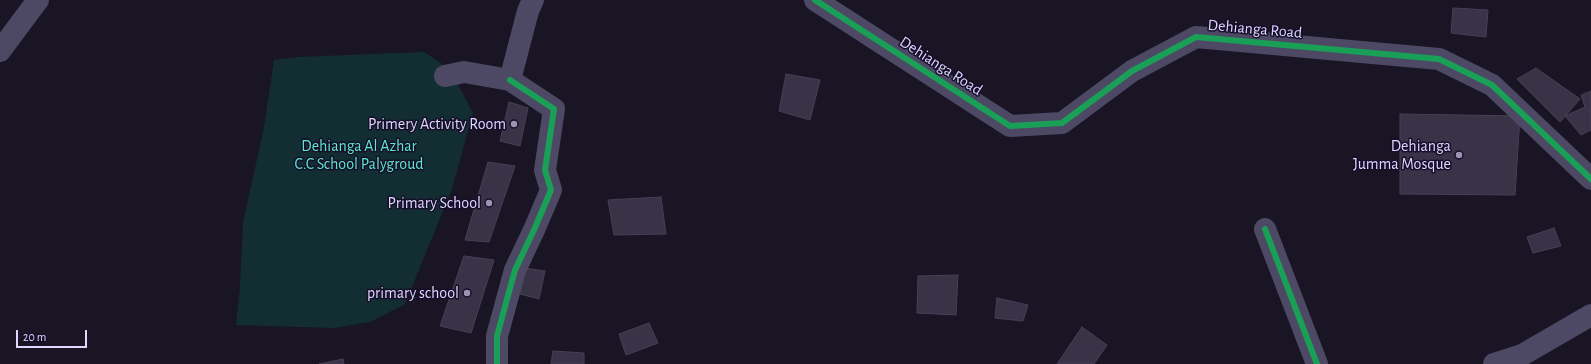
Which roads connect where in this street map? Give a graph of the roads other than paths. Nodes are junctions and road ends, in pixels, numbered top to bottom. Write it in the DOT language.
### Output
graph roads {
  1 [pos="38,0"];
  2 [pos="533,0"];
  3 [pos="815,0"];
  4 [pos="0,51"];
  5 [pos="445,76"];
  6 [pos="510,80"];
  7 [pos="1591,179"];
  8 [pos="1265,229"];
  9 [pos="1591,315"];
  10 [pos="497,364"];
  11 [pos="1317,364"];
  12 [pos="1494,364"];
  1 -- 4 [label="street"];
  2 -- 6 [label="street"];
  3 -- 7 [label="street, Dehianga Road"];
  5 -- 6 [label="street"];
  6 -- 10 [label="street"];
  8 -- 11 [label="street"];
  9 -- 12 [label="street"];
}
